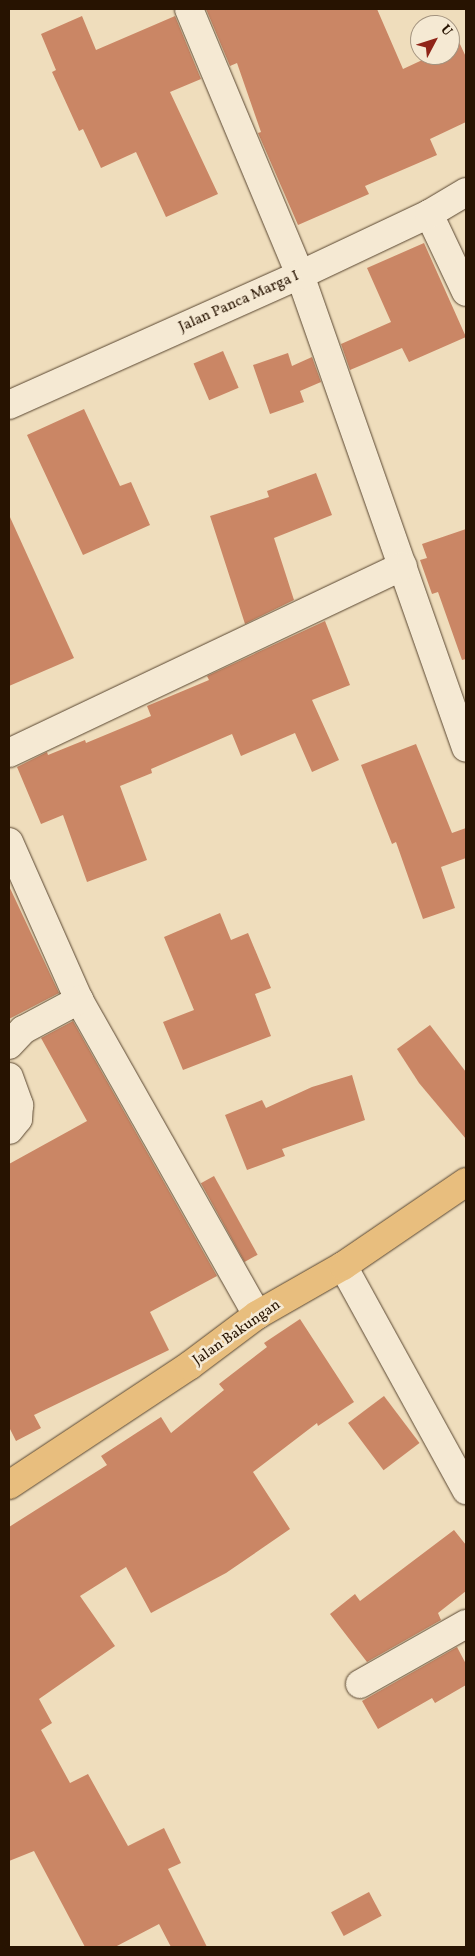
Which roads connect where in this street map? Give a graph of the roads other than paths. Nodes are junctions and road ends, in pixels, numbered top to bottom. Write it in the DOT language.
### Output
graph roads {
  1 [pos="189,9"];
  2 [pos="466,192"];
  3 [pos="429,214"];
  4 [pos="300,275"];
  5 [pos="466,292"];
  6 [pos="9,405"];
  7 [pos="403,566"];
  8 [pos="466,748"];
  9 [pos="9,753"];
  10 [pos="9,842"];
  11 [pos="79,1000"];
  12 [pos="9,1045"];
  13 [pos="9,1077"];
  14 [pos="9,1130"];
  15 [pos="466,1182"];
  16 [pos="343,1266"];
  17 [pos="257,1315"];
  18 [pos="9,1485"];
  19 [pos="466,1490"];
  20 [pos="466,1624"];
  21 [pos="360,1684"];
  1 -- 4 [label="street"];
  2 -- 3 [label="street, Jalan Panca Marga I"];
  3 -- 4 [label="street, Jalan Panca Marga I"];
  3 -- 5 [label="street"];
  4 -- 6 [label="street, Jalan Panca Marga I"];
  4 -- 7 [label="street"];
  7 -- 8 [label="street"];
  7 -- 9 [label="street"];
  10 -- 11 [label="street"];
  11 -- 12 [label="street"];
  11 -- 17 [label="street"];
  13 -- 14 [label="street"];
  15 -- 16 [label="main road, Jalan Bakungan"];
  16 -- 17 [label="main road, Jalan Bakungan"];
  16 -- 19 [label="street"];
  17 -- 18 [label="main road, Jalan Bakungan"];
  20 -- 21 [label="street"];
}
